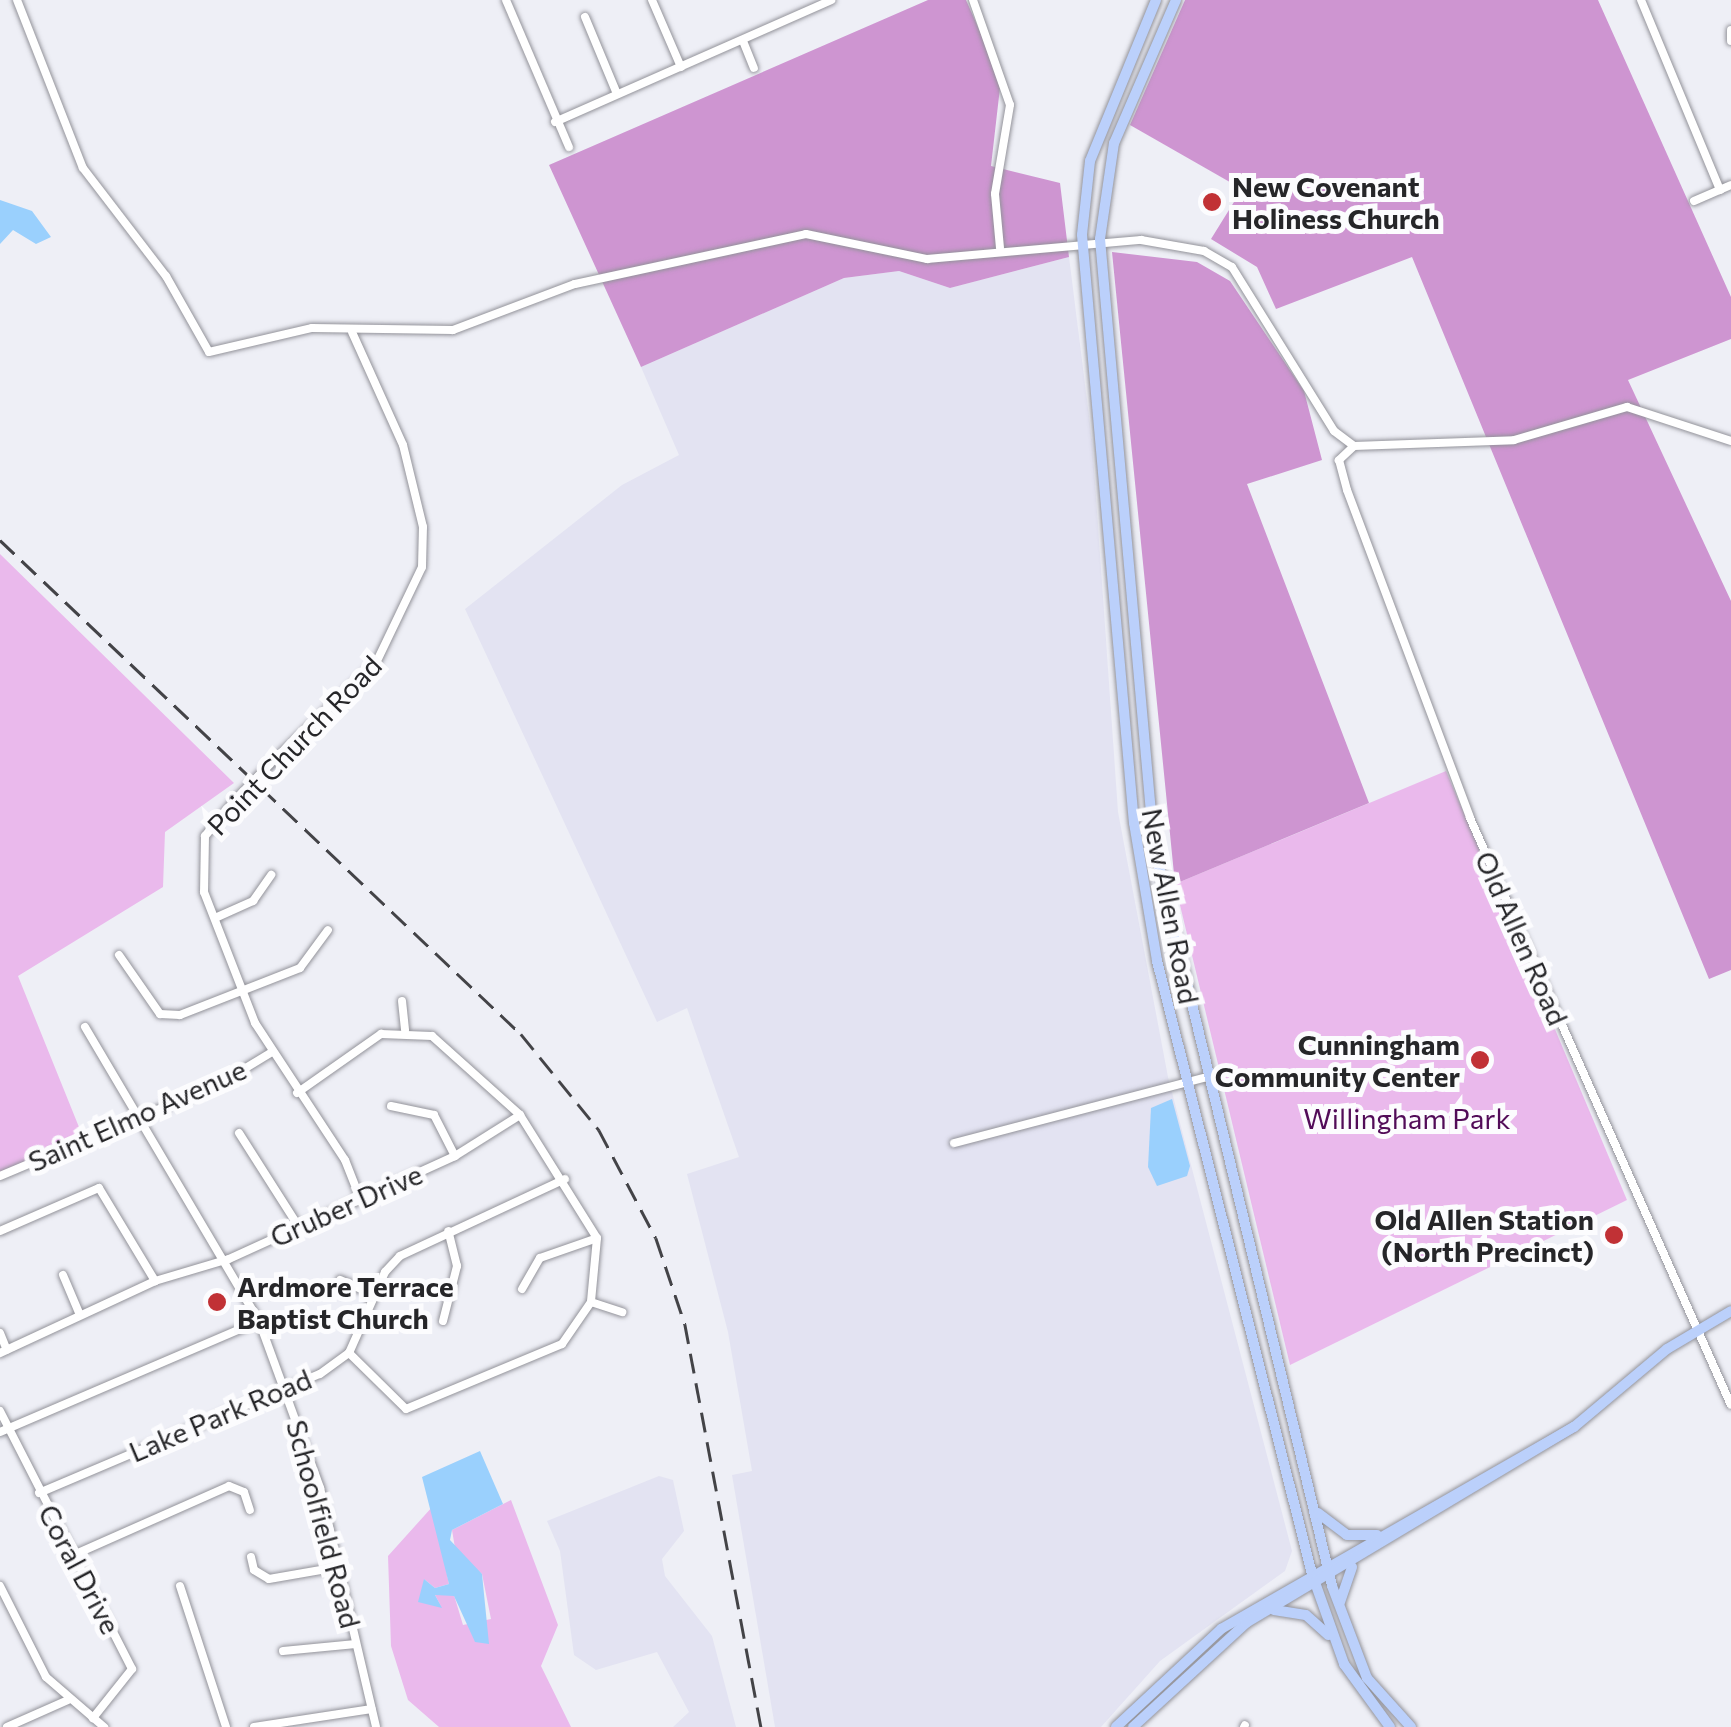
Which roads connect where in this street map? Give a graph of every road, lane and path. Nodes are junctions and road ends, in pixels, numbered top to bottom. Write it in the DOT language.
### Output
graph roads {
  1 [pos="17,0"];
  2 [pos="506,0"];
  3 [pos="652,0"];
  4 [pos="830,0"];
  5 [pos="973,0"];
  6 [pos="1156,0"];
  7 [pos="1176,0"];
  8 [pos="1641,0"];
  9 [pos="584,17"];
  10 [pos="743,40"];
  11 [pos="681,67"];
  12 [pos="754,68"];
  13 [pos="617,94"];
  14 [pos="555,122"];
  15 [pos="569,147"];
  16 [pos="1731,185"];
  17 [pos="1720,190"];
  18 [pos="1694,201"];
  19 [pos="1100,239"];
  20 [pos="1082,241"];
  21 [pos="1000,248"];
  22 [pos="352,332"];
  23 [pos="1334,431"];
  24 [pos="1731,441"];
  25 [pos="1354,446"];
  26 [pos="1340,460"];
  27 [pos="1105,498"];
  28 [pos="1125,523"];
  29 [pos="271,875"];
  30 [pos="215,918"];
  31 [pos="328,930"];
  32 [pos="119,955"];
  33 [pos="244,992"];
  34 [pos="402,1002"];
  35 [pos="85,1027"];
  36 [pos="404,1030"];
  37 [pos="272,1052"];
  38 [pos="1207,1077"];
  39 [pos="1187,1080"];
  40 [pos="297,1093"];
  41 [pos="391,1106"];
  42 [pos="144,1115"];
  43 [pos="520,1115"];
  44 [pos="239,1133"];
  45 [pos="954,1143"];
  46 [pos="455,1156"];
  47 [pos="0,1176"];
  48 [pos="565,1179"];
  49 [pos="360,1198"];
  50 [pos="296,1224"];
  51 [pos="0,1231"];
  52 [pos="448,1231"];
  53 [pos="597,1238"];
  54 [pos="229,1260"];
  55 [pos="63,1275"];
  56 [pos="340,1280"];
  57 [pos="154,1282"];
  58 [pos="522,1289"];
  59 [pos="374,1294"];
  60 [pos="591,1302"];
  61 [pos="1731,1310"];
  62 [pos="622,1312"];
  63 [pos="80,1316"];
  64 [pos="259,1321"];
  65 [pos="443,1321"];
  66 [pos="1697,1329"];
  67 [pos="0,1333"];
  68 [pos="4,1351"];
  69 [pos="349,1353"];
  70 [pos="285,1387"];
  71 [pos="1731,1405"];
  72 [pos="0,1411"];
  73 [pos="1574,1427"];
  74 [pos="5,1429"];
  75 [pos="39,1493"];
  76 [pos="1314,1508"];
  77 [pos="250,1510"];
  78 [pos="1383,1534"];
  79 [pos="1305,1545"];
  80 [pos="69,1557"];
  81 [pos="251,1557"];
  82 [pos="1358,1560"];
  83 [pos="338,1567"];
  84 [pos="1328,1572"];
  85 [pos="1314,1579"];
  86 [pos="0,1586"];
  87 [pos="180,1586"];
  88 [pos="1288,1587"];
  89 [pos="1268,1610"];
  90 [pos="1342,1618"];
  91 [pos="356,1644"];
  92 [pos="1335,1644"];
  93 [pos="282,1651"];
  94 [pos="68,1700"];
  95 [pos="372,1710"];
  96 [pos="93,1718"];
  97 [pos="7,1727"];
  98 [pos="104,1727"];
  99 [pos="226,1727"];
  100 [pos="254,1727"];
  101 [pos="376,1727"];
  102 [pos="1116,1727"];
  103 [pos="1132,1727"];
  104 [pos="1390,1727"];
  105 [pos="1411,1727"];
  1 -- 22 [label="street"];
  2 -- 14 [label="street"];
  3 -- 11 [label="street"];
  4 -- 10 [label="street"];
  5 -- 21 [label="street"];
  6 -- 20 [label="main road, New Allen Road"];
  7 -- 19 [label="main road, New Allen Road"];
  8 -- 17 [label="street"];
  9 -- 13 [label="street"];
  10 -- 11 [label="street"];
  10 -- 12 [label="street"];
  11 -- 13 [label="street"];
  13 -- 14 [label="street"];
  14 -- 15 [label="street"];
  16 -- 17 [label="street"];
  17 -- 18 [label="street"];
  19 -- 20 [label="street"];
  19 -- 23 [label="street"];
  19 -- 28 [label="main road, New Allen Road"];
  20 -- 21 [label="street"];
  20 -- 27 [label="main road, New Allen Road"];
  21 -- 22 [label="street"];
  22 -- 30 [label="street, Point Church Road, bridge"];
  23 -- 25 [label="street"];
  23 -- 26 [label="street, Old Allen Road"];
  24 -- 25 [label="street"];
  25 -- 26 [label="street"];
  26 -- 66 [label="street, Old Allen Road"];
  27 -- 28 [label="main road"];
  27 -- 39 [label="main road, New Allen Road"];
  28 -- 38 [label="main road, New Allen Road"];
  29 -- 30 [label="street"];
  30 -- 33 [label="street, Point Church Road"];
  31 -- 33 [label="street"];
  32 -- 33 [label="street"];
  33 -- 37 [label="street, Point Church Road"];
  34 -- 36 [label="street"];
  35 -- 42 [label="street, Schoolfield Road"];
  36 -- 40 [label="street"];
  36 -- 43 [label="street"];
  37 -- 40 [label="street, Point Church Road"];
  37 -- 42 [label="street, Saint Elmo Avenue"];
  38 -- 39 [label="street"];
  38 -- 76 [label="main road, New Allen Road"];
  39 -- 45 [label="street"];
  39 -- 79 [label="main road, New Allen Road"];
  40 -- 49 [label="street, Point Church Road"];
  41 -- 46 [label="street"];
  42 -- 47 [label="street, Saint Elmo Avenue"];
  42 -- 54 [label="street, Schoolfield Road"];
  43 -- 46 [label="street, Gruber Drive"];
  43 -- 48 [label="street"];
  44 -- 50 [label="street"];
  46 -- 49 [label="street, Gruber Drive"];
  48 -- 52 [label="street"];
  48 -- 53 [label="street"];
  49 -- 50 [label="street, Gruber Drive"];
  50 -- 54 [label="street, Gruber Drive"];
  51 -- 57 [label="street"];
  52 -- 59 [label="street"];
  52 -- 65 [label="street"];
  53 -- 58 [label="street"];
  53 -- 60 [label="street"];
  54 -- 57 [label="street, Gruber Drive"];
  54 -- 64 [label="street, Schoolfield Road"];
  55 -- 63 [label="street"];
  56 -- 59 [label="street"];
  57 -- 63 [label="street, Gruber Drive"];
  59 -- 69 [label="street"];
  60 -- 62 [label="street"];
  60 -- 69 [label="street"];
  61 -- 66 [label="main road"];
  63 -- 68 [label="street, Gruber Drive"];
  64 -- 70 [label="street, Schoolfield Road"];
  64 -- 74 [label="street"];
  66 -- 71 [label="street, Old Allen Road"];
  66 -- 73 [label="main road"];
  67 -- 68 [label="street"];
  69 -- 70 [label="street, Lake Park Road"];
  70 -- 75 [label="street, Lake Park Road"];
  70 -- 83 [label="street, Schoolfield Road"];
  72 -- 74 [label="street, Coral Drive"];
  73 -- 78 [label="main road"];
  73 -- 82 [label="main road"];
  74 -- 75 [label="street, Coral Drive"];
  75 -- 80 [label="street, Coral Drive"];
  76 -- 78 [label="main road"];
  76 -- 84 [label="main road, New Allen Road"];
  77 -- 80 [label="street"];
  78 -- 84 [label="main road"];
  79 -- 85 [label="main road, New Allen Road"];
  79 -- 88 [label="main road"];
  80 -- 96 [label="street, Coral Drive"];
  81 -- 83 [label="street"];
  82 -- 84 [label="main road"];
  82 -- 90 [label="main road"];
  83 -- 91 [label="street, Schoolfield Road"];
  84 -- 85 [label="main road"];
  84 -- 90 [label="main road, New Allen Road"];
  85 -- 88 [label="main road"];
  85 -- 89 [label="main road"];
  85 -- 92 [label="main road, New Allen Road"];
  86 -- 94 [label="street"];
  87 -- 99 [label="street"];
  88 -- 102 [label="main road"];
  89 -- 92 [label="main road"];
  89 -- 103 [label="main road"];
  90 -- 105 [label="main road, New Allen Road"];
  91 -- 93 [label="street"];
  91 -- 95 [label="street, Schoolfield Road"];
  92 -- 104 [label="main road, New Allen Road"];
  94 -- 96 [label="street"];
  94 -- 97 [label="street"];
  95 -- 100 [label="street"];
  95 -- 101 [label="street, Schoolfield Road"];
  96 -- 98 [label="street"];
}
